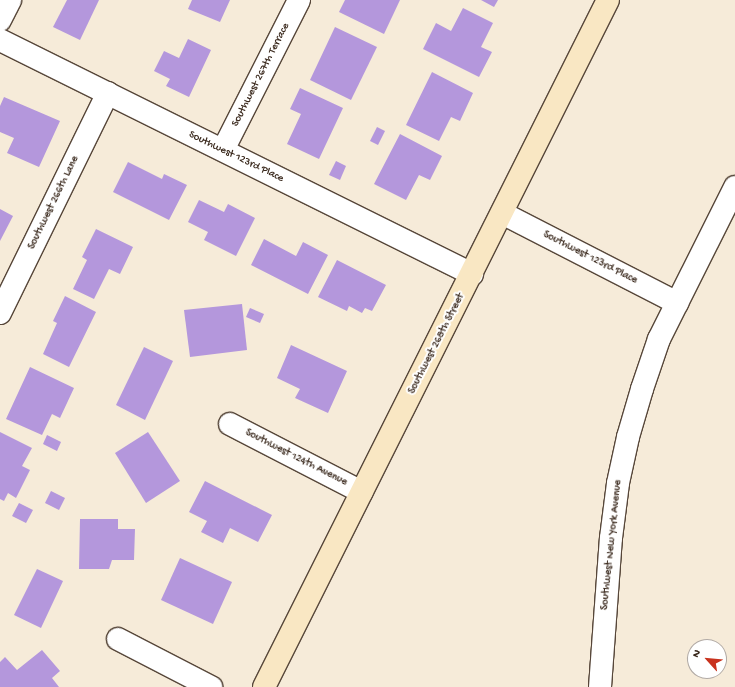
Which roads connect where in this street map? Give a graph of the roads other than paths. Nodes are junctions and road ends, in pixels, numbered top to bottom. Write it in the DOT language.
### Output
graph roads {
  1 [pos="10,0"];
  2 [pos="299,0"];
  3 [pos="608,0"];
  4 [pos="0,20"];
  5 [pos="0,40"];
  6 [pos="108,93"];
  7 [pos="223,150"];
  8 [pos="735,187"];
  9 [pos="502,213"];
  10 [pos="472,274"];
  11 [pos="677,303"];
  12 [pos="0,313"];
  13 [pos="230,424"];
  14 [pos="362,492"];
  15 [pos="118,639"];
  16 [pos="211,687"];
  17 [pos="264,687"];
  18 [pos="600,687"];
  1 -- 4 [label="street"];
  2 -- 7 [label="street, Southwest 267th Terrace"];
  3 -- 9 [label="main road, Southwest 268th Street"];
  5 -- 6 [label="street, Southwest 123rd Place"];
  6 -- 7 [label="street, Southwest 123rd Place"];
  6 -- 12 [label="street, Southwest 266th Lane"];
  7 -- 10 [label="street, Southwest 123rd Place"];
  8 -- 11 [label="street, Southwest New York Avenue"];
  9 -- 10 [label="main road, Southwest 268th Street"];
  9 -- 11 [label="street, Southwest 123rd Place"];
  10 -- 14 [label="main road, Southwest 268th Street"];
  11 -- 18 [label="street, Southwest New York Avenue"];
  13 -- 14 [label="street, Southwest 124th Avenue"];
  14 -- 17 [label="main road, Southwest 268th Street"];
  15 -- 16 [label="street"];
}
